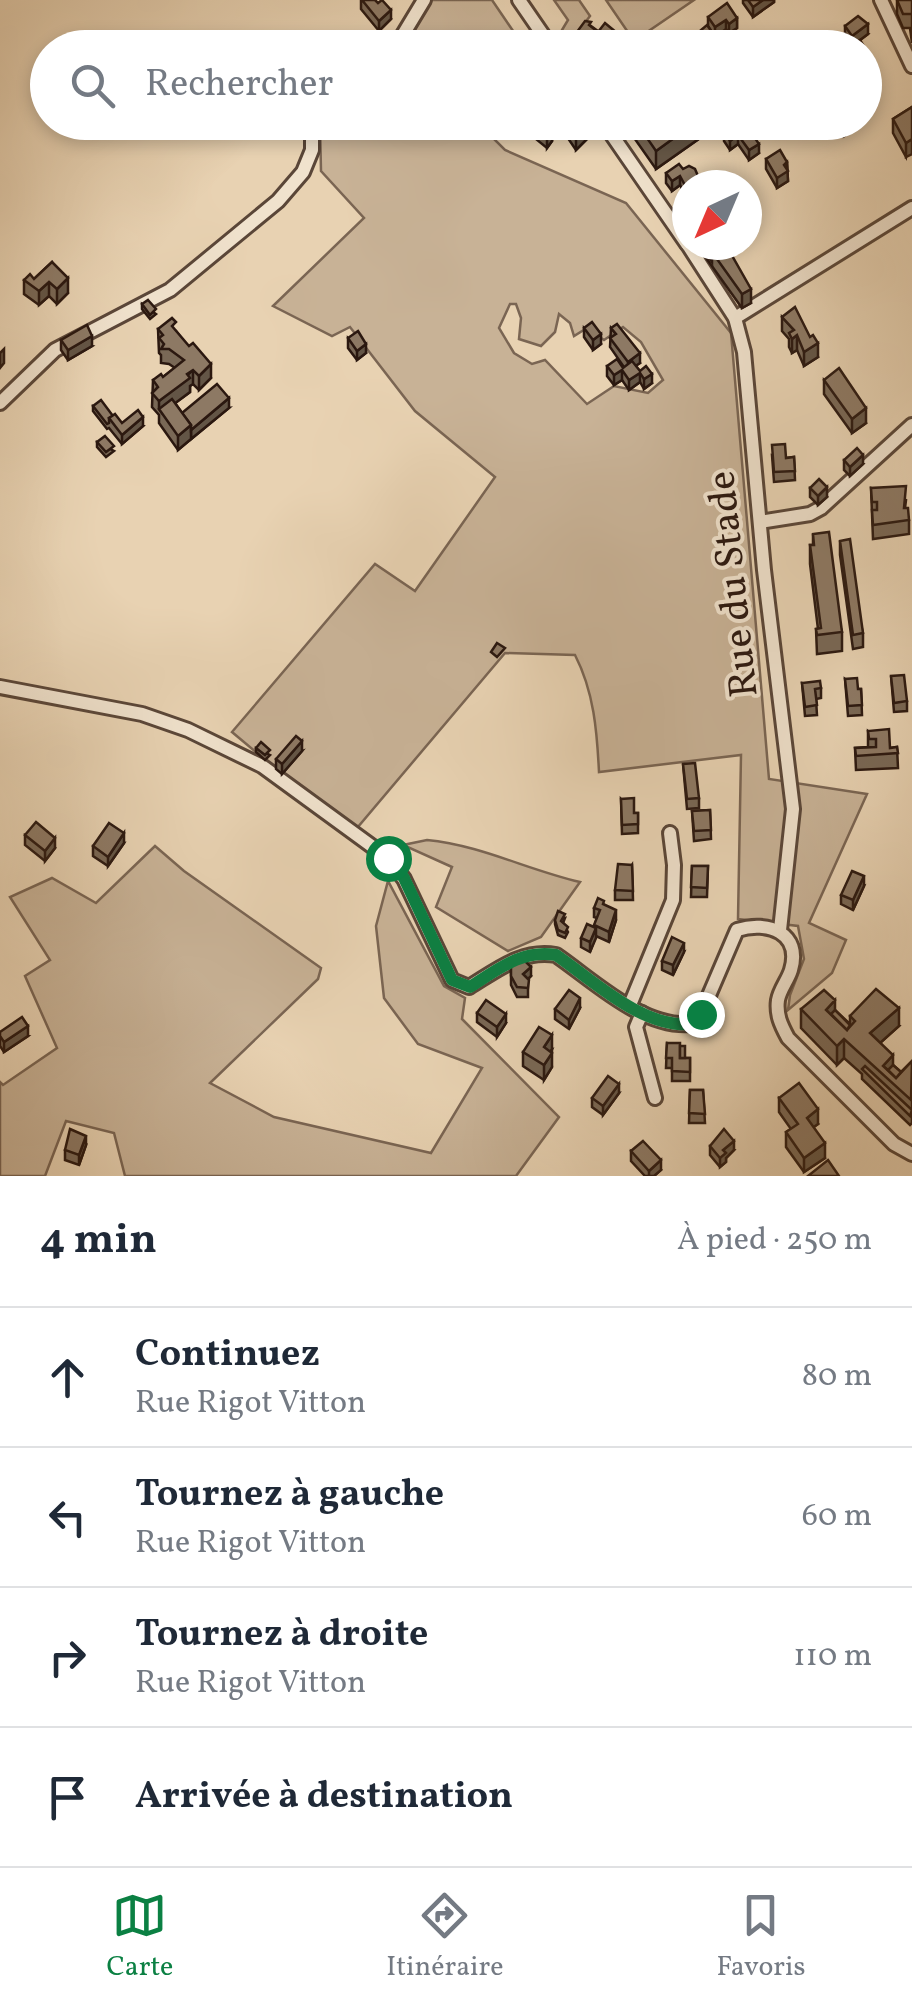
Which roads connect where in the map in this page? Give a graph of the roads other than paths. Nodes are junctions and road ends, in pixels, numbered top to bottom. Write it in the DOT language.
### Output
graph roads {
  1 [pos="424,0"];
  2 [pos="520,0"];
  3 [pos="882,0"];
  4 [pos="406,30"];
  5 [pos="540,30"];
  6 [pos="905,34"];
  7 [pos="912,66"];
  8 [pos="312,140"];
  9 [pos="616,140"];
  10 [pos="912,208"];
  11 [pos="672,221"];
  12 [pos="698,260"];
  13 [pos="736,318"];
  14 [pos="0,403"];
  15 [pos="912,425"];
  16 [pos="760,522"];
  17 [pos="0,687"];
  18 [pos="670,833"];
  19 [pos="776,929"];
  20 [pos="636,1009"];
  21 [pos="656,1098"];
  22 [pos="912,1154"];
  1 -- 4 [label="street"];
  2 -- 5 [label="street"];
  3 -- 6 [label="street"];
  6 -- 7 [label="street"];
  8 -- 14 [label="street"];
  9 -- 11 [label="street, Rue du Stade"];
  10 -- 13 [label="street"];
  12 -- 13 [label="street, Rue du Stade"];
  13 -- 16 [label="street, Rue du Stade"];
  15 -- 16 [label="street"];
  16 -- 19 [label="street, Rue du Stade"];
  17 -- 20 [label="street"];
  18 -- 20 [label="street"];
  19 -- 20 [label="street"];
  19 -- 22 [label="street, Rue du Stade"];
  20 -- 21 [label="street"];
}
